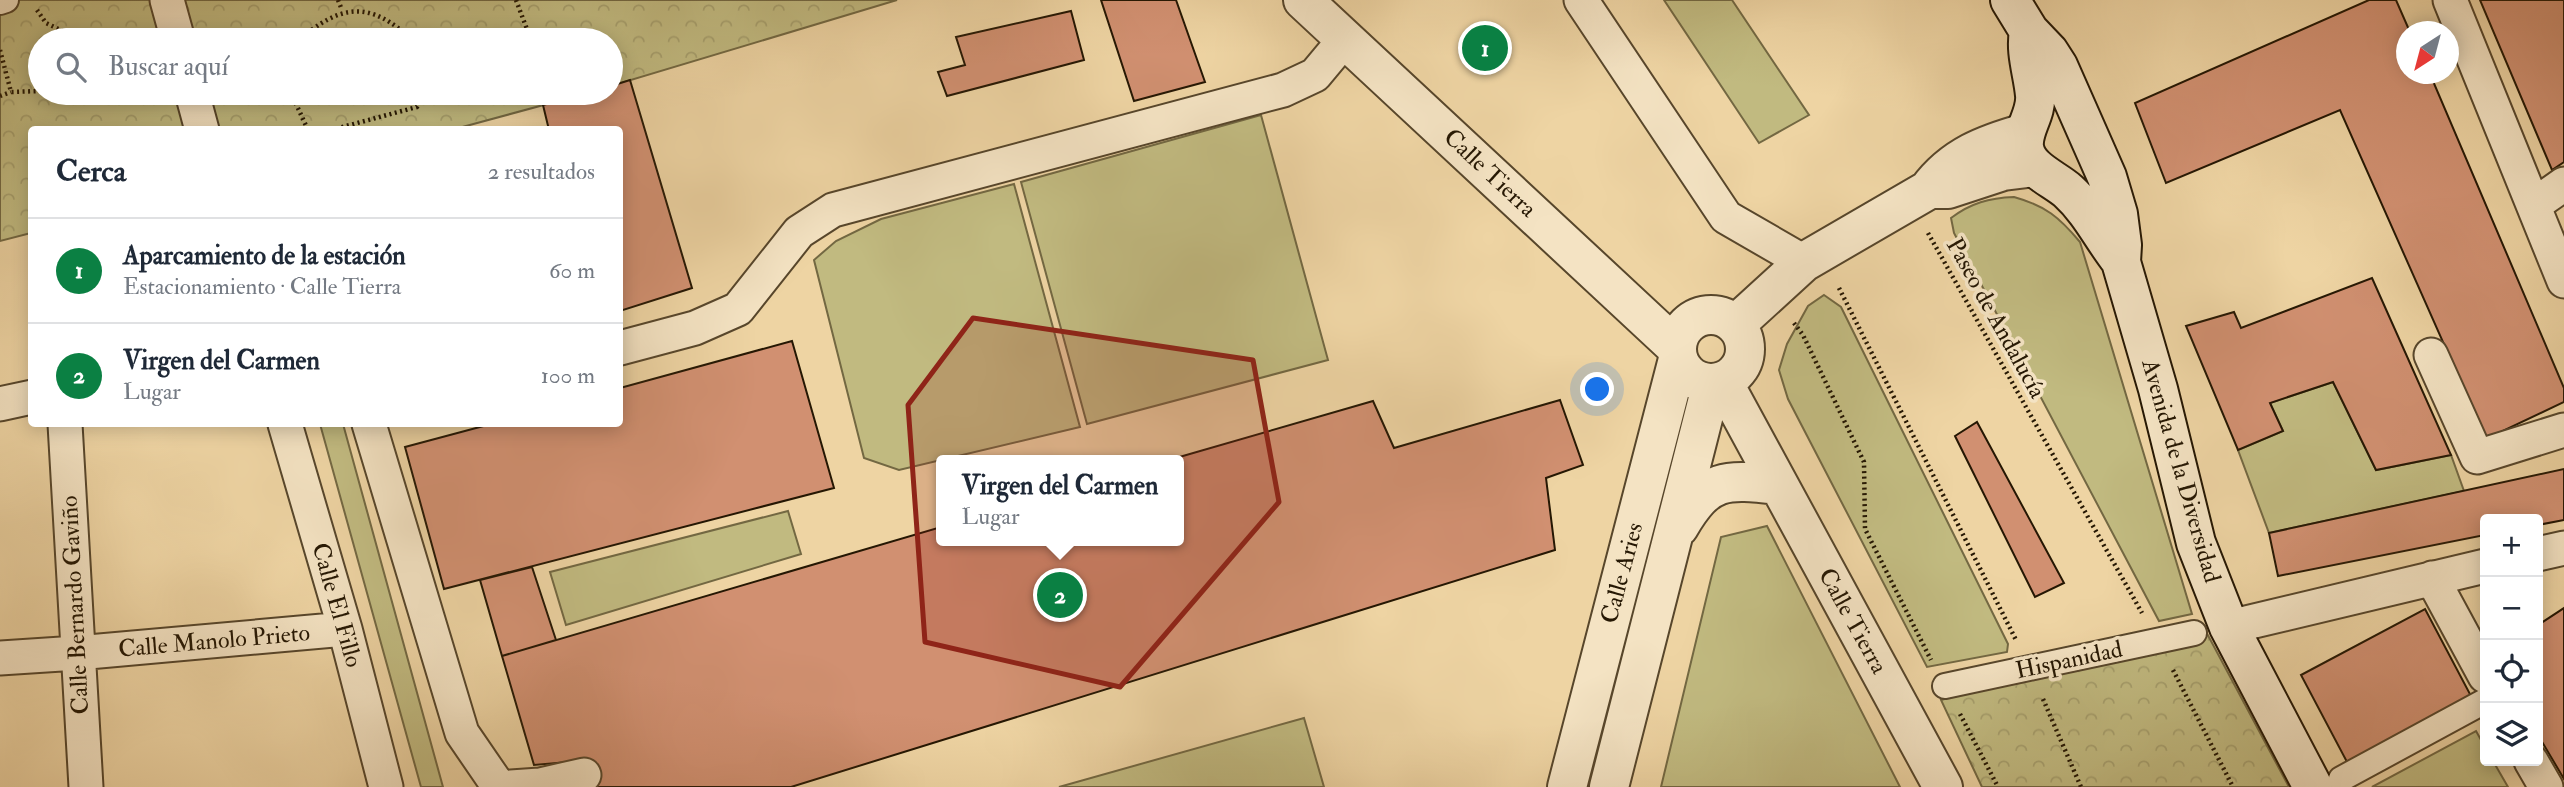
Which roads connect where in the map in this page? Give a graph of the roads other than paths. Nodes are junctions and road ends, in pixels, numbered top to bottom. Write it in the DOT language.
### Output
graph roads {
  1 [pos="6,0"];
  2 [pos="167,0"];
  3 [pos="1303,0"];
  4 [pos="1581,0"];
  5 [pos="2450,0"];
  6 [pos="0,2"];
  7 [pos="2019,16"];
  8 [pos="175,28"];
  9 [pos="1345,39"];
  10 [pos="195,105"];
  11 [pos="201,126"];
  12 [pos="2086,130"];
  13 [pos="2035,149"];
  14 [pos="2564,184"];
  15 [pos="2534,205"];
  16 [pos="1804,262"];
  17 [pos="2121,262"];
  18 [pos="2564,281"];
  19 [pos="1735,325"];
  20 [pos="623,347"];
  21 [pos="1677,354"];
  22 [pos="2431,355"];
  23 [pos="1717,382"];
  24 [pos="28,398"];
  25 [pos="0,404"];
  26 [pos="65,427"];
  27 [pos="286,427"];
  28 [pos="370,427"];
  29 [pos="2564,430"];
  30 [pos="1779,485"];
  31 [pos="1672,541"];
  32 [pos="2564,548"];
  33 [pos="2543,553"];
  34 [pos="2480,567"];
  35 [pos="2432,578"];
  36 [pos="345,629"];
  37 [pos="2211,630"];
  38 [pos="77,653"];
  39 [pos="0,658"];
  40 [pos="2480,667"];
  41 [pos="1945,686"];
  42 [pos="2481,703"];
  43 [pos="2534,766"];
  44 [pos="584,775"];
  45 [pos="2327,783"];
  46 [pos="86,787"];
  47 [pos="386,787"];
  48 [pos="499,787"];
  49 [pos="511,787"];
  50 [pos="1567,787"];
  51 [pos="1609,787"];
  52 [pos="1942,787"];
  53 [pos="2546,787"];
  1 -- 6 [label="street"];
  2 -- 8 [label="street"];
  3 -- 9 [label="street, Calle Tierra"];
  4 -- 16 [label="street"];
  5 -- 15 [label="street"];
  7 -- 12 [label="street, Avenida de la Diversidad"];
  7 -- 13 [label="street, Avenida de la Diversidad"];
  9 -- 20 [label="street"];
  9 -- 21 [label="street, Calle Tierra"];
  10 -- 11 [label="street"];
  12 -- 13 [label="street"];
  12 -- 13 [label="street"];
  12 -- 17 [label="street, Avenida de la Diversidad"];
  13 -- 16 [label="street"];
  13 -- 17 [label="street, Avenida de la Diversidad"];
  14 -- 15 [label="street"];
  15 -- 18 [label="street"];
  16 -- 19 [label="street"];
  17 -- 37 [label="street, Avenida de la Diversidad"];
  19 -- 21 [label="street"];
  19 -- 23 [label="street"];
  21 -- 23 [label="street"];
  21 -- 50 [label="street, Calle Aries"];
  22 -- 29 [label="street"];
  23 -- 30 [label="street, Calle Tierra"];
  23 -- 31 [label="street, Calle Aries"];
  24 -- 25 [label="street"];
  26 -- 38 [label="street, Calle Bernardo Gaviño"];
  27 -- 36 [label="street, Calle El Fillo"];
  28 -- 48 [label="street"];
  30 -- 31 [label="street"];
  30 -- 52 [label="street, Calle Tierra"];
  31 -- 51 [label="street, Calle Aries"];
  32 -- 33 [label="street"];
  34 -- 35 [label="street"];
  35 -- 37 [label="street"];
  35 -- 40 [label="street"];
  36 -- 38 [label="street, Calle Manolo Prieto"];
  36 -- 47 [label="street, Calle El Fillo"];
  37 -- 41 [label="street, Hispanidad"];
  37 -- 45 [label="street, Avenida de la Diversidad"];
  38 -- 39 [label="street, Calle Manolo Prieto"];
  38 -- 46 [label="street, Calle Bernardo Gaviño"];
  42 -- 45 [label="street"];
  43 -- 53 [label="street"];
  44 -- 49 [label="street"];
}
